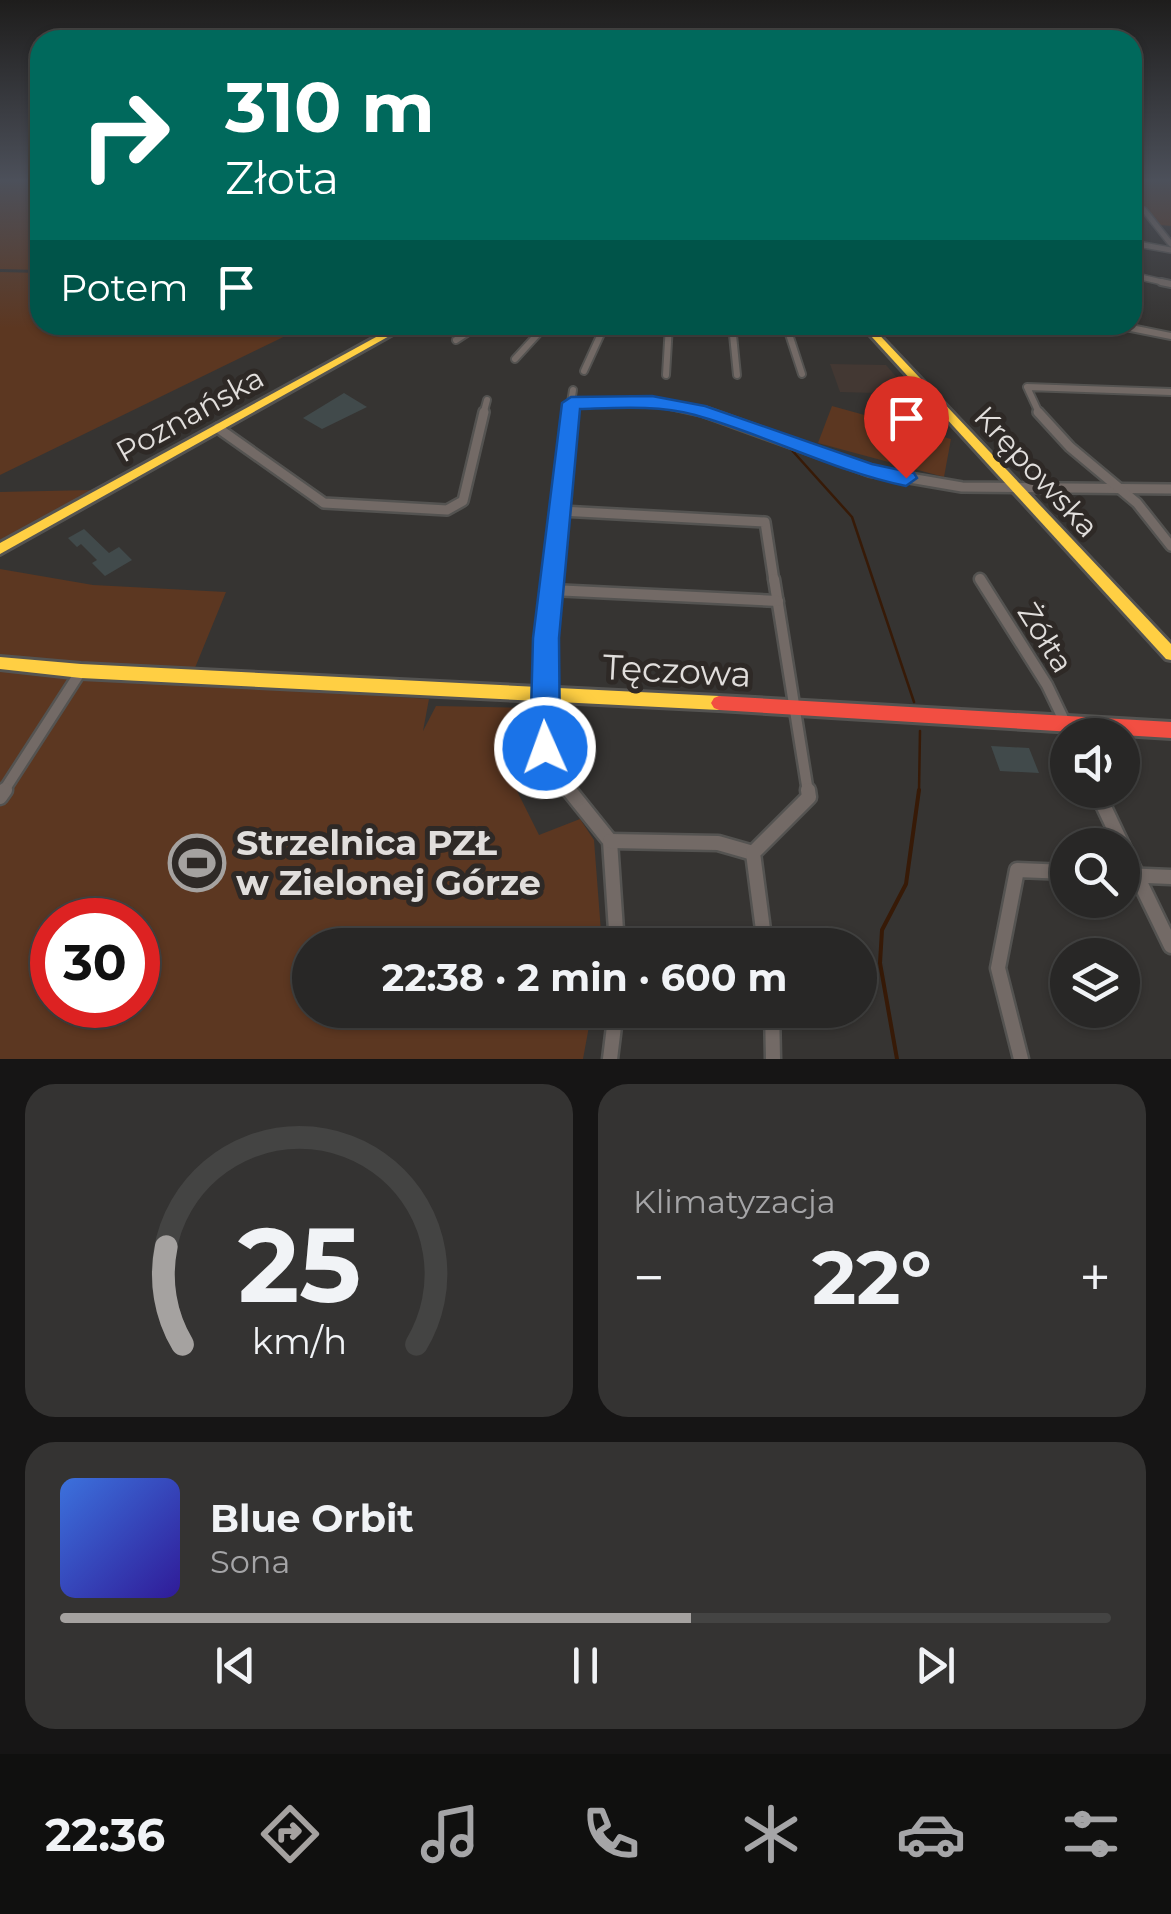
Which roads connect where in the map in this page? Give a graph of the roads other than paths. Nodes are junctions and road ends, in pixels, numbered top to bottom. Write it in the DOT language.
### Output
graph roads {
  1 [pos="1142,245"];
  2 [pos="1171,247"];
  3 [pos="1142,278"];
  4 [pos="1171,284"];
  5 [pos="1142,330"];
  6 [pos="387,335"];
  7 [pos="464,335"];
  8 [pos="537,335"];
  9 [pos="600,335"];
  10 [pos="668,335"];
  11 [pos="733,335"];
  12 [pos="789,335"];
  13 [pos="874,335"];
  14 [pos="1171,336"];
  15 [pos="456,340"];
  16 [pos="516,359"];
  17 [pos="584,371"];
  18 [pos="737,374"];
  19 [pos="802,374"];
  20 [pos="666,376"];
  21 [pos="573,390"];
  22 [pos="1171,392"];
  23 [pos="486,400"];
  24 [pos="571,403"];
  25 [pos="218,428"];
  26 [pos="1016,486"];
  27 [pos="1118,488"];
  28 [pos="1171,489"];
  29 [pos="561,511"];
  30 [pos="1171,546"];
  31 [pos="0,548"];
  32 [pos="980,579"];
  33 [pos="552,590"];
  34 [pos="778,602"];
  35 [pos="1171,654"];
  36 [pos="0,662"];
  37 [pos="81,672"];
  38 [pos="543,693"];
  39 [pos="795,708"];
  40 [pos="1062,718"];
  41 [pos="1050,728"];
  42 [pos="1140,730"];
  43 [pos="1171,730"];
  44 [pos="0,797"];
  45 [pos="610,840"];
  46 [pos="754,853"];
  47 [pos="1050,871"];
  48 [pos="1140,875"];
  49 [pos="1171,877"];
  50 [pos="1140,892"];
  51 [pos="616,928"];
  52 [pos="762,928"];
  53 [pos="1171,946"];
  54 [pos="614,1028"];
  55 [pos="772,1028"];
  56 [pos="610,1059"];
  57 [pos="773,1059"];
  58 [pos="1022,1059"];
  1 -- 2 [label="street"];
  3 -- 4 [label="street"];
  5 -- 14 [label="street"];
  6 -- 25 [label="street, Poznańska"];
  7 -- 15 [label="street"];
  8 -- 16 [label="street"];
  9 -- 17 [label="street"];
  10 -- 20 [label="street"];
  11 -- 18 [label="street"];
  12 -- 19 [label="street"];
  13 -- 26 [label="street, Krępowska"];
  21 -- 24 [label="street"];
  22 -- 27 [label="street"];
  23 -- 25 [label="street"];
  24 -- 26 [label="street"];
  24 -- 29 [label="street"];
  25 -- 31 [label="street, Poznańska"];
  26 -- 27 [label="street"];
  26 -- 35 [label="street, Krępowska"];
  27 -- 28 [label="street"];
  27 -- 30 [label="street"];
  29 -- 33 [label="street"];
  29 -- 34 [label="street"];
  32 -- 40 [label="street, Żółta"];
  33 -- 34 [label="street"];
  33 -- 38 [label="street"];
  34 -- 39 [label="street"];
  36 -- 37 [label="street, Tęczowa"];
  37 -- 38 [label="street, Tęczowa"];
  37 -- 44 [label="street"];
  38 -- 39 [label="street, Tęczowa"];
  38 -- 45 [label="street"];
  39 -- 41 [label="street, Tęczowa"];
  39 -- 46 [label="street"];
  42 -- 43 [label="street, Tęczowa"];
  45 -- 46 [label="street"];
  45 -- 51 [label="street"];
  46 -- 52 [label="street"];
  47 -- 58 [label="street"];
  48 -- 49 [label="street"];
  50 -- 53 [label="street"];
  54 -- 56 [label="street"];
  55 -- 57 [label="street"];
}
